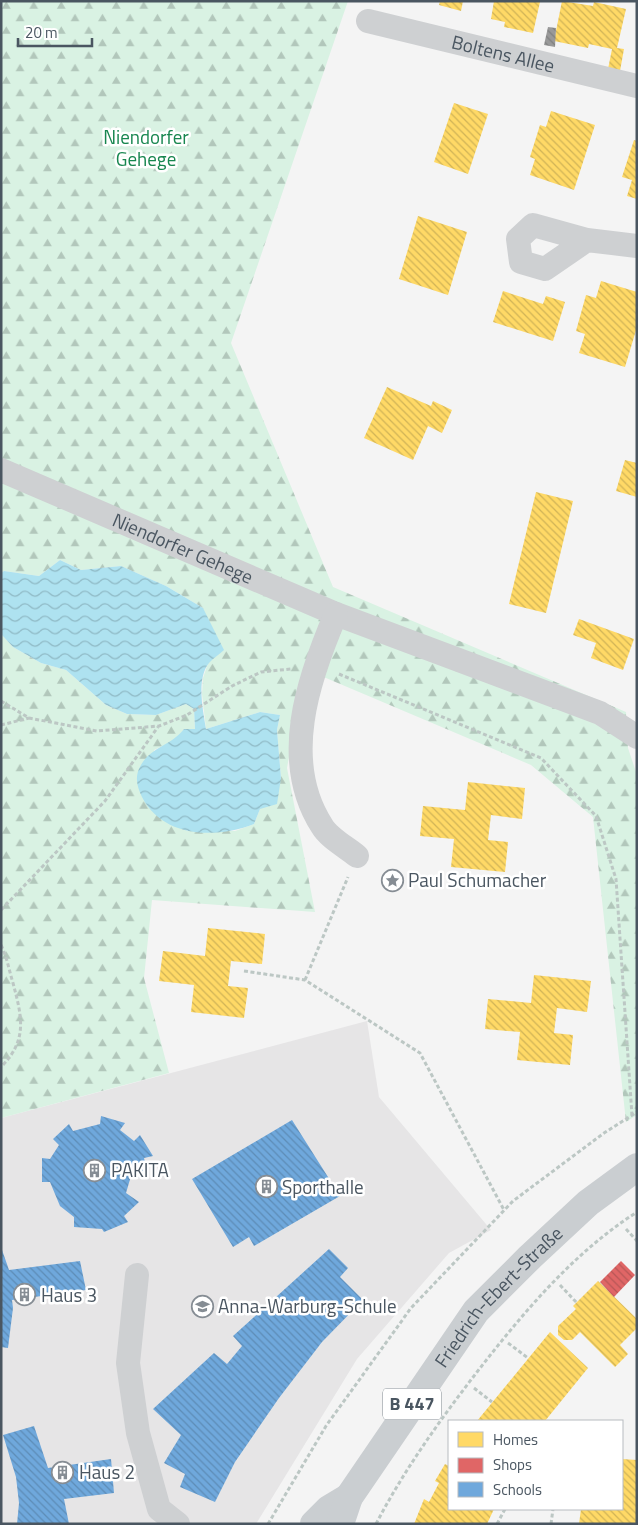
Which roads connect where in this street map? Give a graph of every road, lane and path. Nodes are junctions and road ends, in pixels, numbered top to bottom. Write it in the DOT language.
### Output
graph roads {
  1 [pos="368,21"];
  2 [pos="637,86"];
  3 [pos="587,240"];
  4 [pos="637,246"];
  5 [pos="1,470"];
  6 [pos="336,614"];
  7 [pos="316,664"];
  8 [pos="1,700"];
  9 [pos="29,718"];
  10 [pos="1,725"];
  11 [pos="159,726"];
  12 [pos="637,737"];
  13 [pos="357,856"];
  14 [pos="1,910"];
  15 [pos="1,945"];
  16 [pos="244,971"];
  17 [pos="305,980"];
  18 [pos="1,1067"];
  19 [pos="637,1112"];
  20 [pos="632,1116"];
  21 [pos="637,1167"];
  22 [pos="504,1210"];
  23 [pos="637,1212"];
  24 [pos="626,1229"];
  25 [pos="637,1241"];
  26 [pos="137,1275"];
  27 [pos="560,1286"];
  28 [pos="577,1303"];
  29 [pos="508,1343"];
  30 [pos="528,1358"];
  31 [pos="474,1388"];
  32 [pos="492,1402"];
  33 [pos="349,1497"];
  34 [pos="504,1510"];
  35 [pos="553,1510"];
  36 [pos="178,1524"];
  37 [pos="268,1524"];
  38 [pos="314,1524"];
  39 [pos="340,1524"];
  40 [pos="376,1524"];
  41 [pos="497,1524"];
  42 [pos="551,1524"];
  1 -- 2 [label="street, Boltens Allee"];
  3 -- 4 [label="street"];
  5 -- 6 [label="street, Niendorfer Gehege"];
  6 -- 7 [label="street"];
  6 -- 12 [label="street, Niendorfer Gehege"];
  7 -- 11 [label="path"];
  7 -- 13 [label="street"];
  7 -- 20 [label="path"];
  8 -- 9 [label="path"];
  9 -- 10 [label="path"];
  9 -- 11 [label="path"];
  11 -- 14 [label="path"];
  13 -- 17 [label="path"];
  15 -- 18 [label="path"];
  16 -- 17 [label="path"];
  17 -- 22 [label="path"];
  19 -- 20 [label="path"];
  20 -- 22 [label="path"];
  21 -- 33 [label="main road, Friedrich-Ebert-Straße / B 447"];
  22 -- 37 [label="path"];
  23 -- 40 [label="path"];
  24 -- 25 [label="path"];
  26 -- 36 [label="street"];
  27 -- 28 [label="path"];
  29 -- 30 [label="path"];
  31 -- 32 [label="path"];
  33 -- 38 [label="main road, Friedrich-Ebert-Straße / B 447"];
  33 -- 39 [label="main road, Friedrich-Ebert-Straße / B 447"];
  34 -- 41 [label="path"];
  35 -- 42 [label="path"];
}
